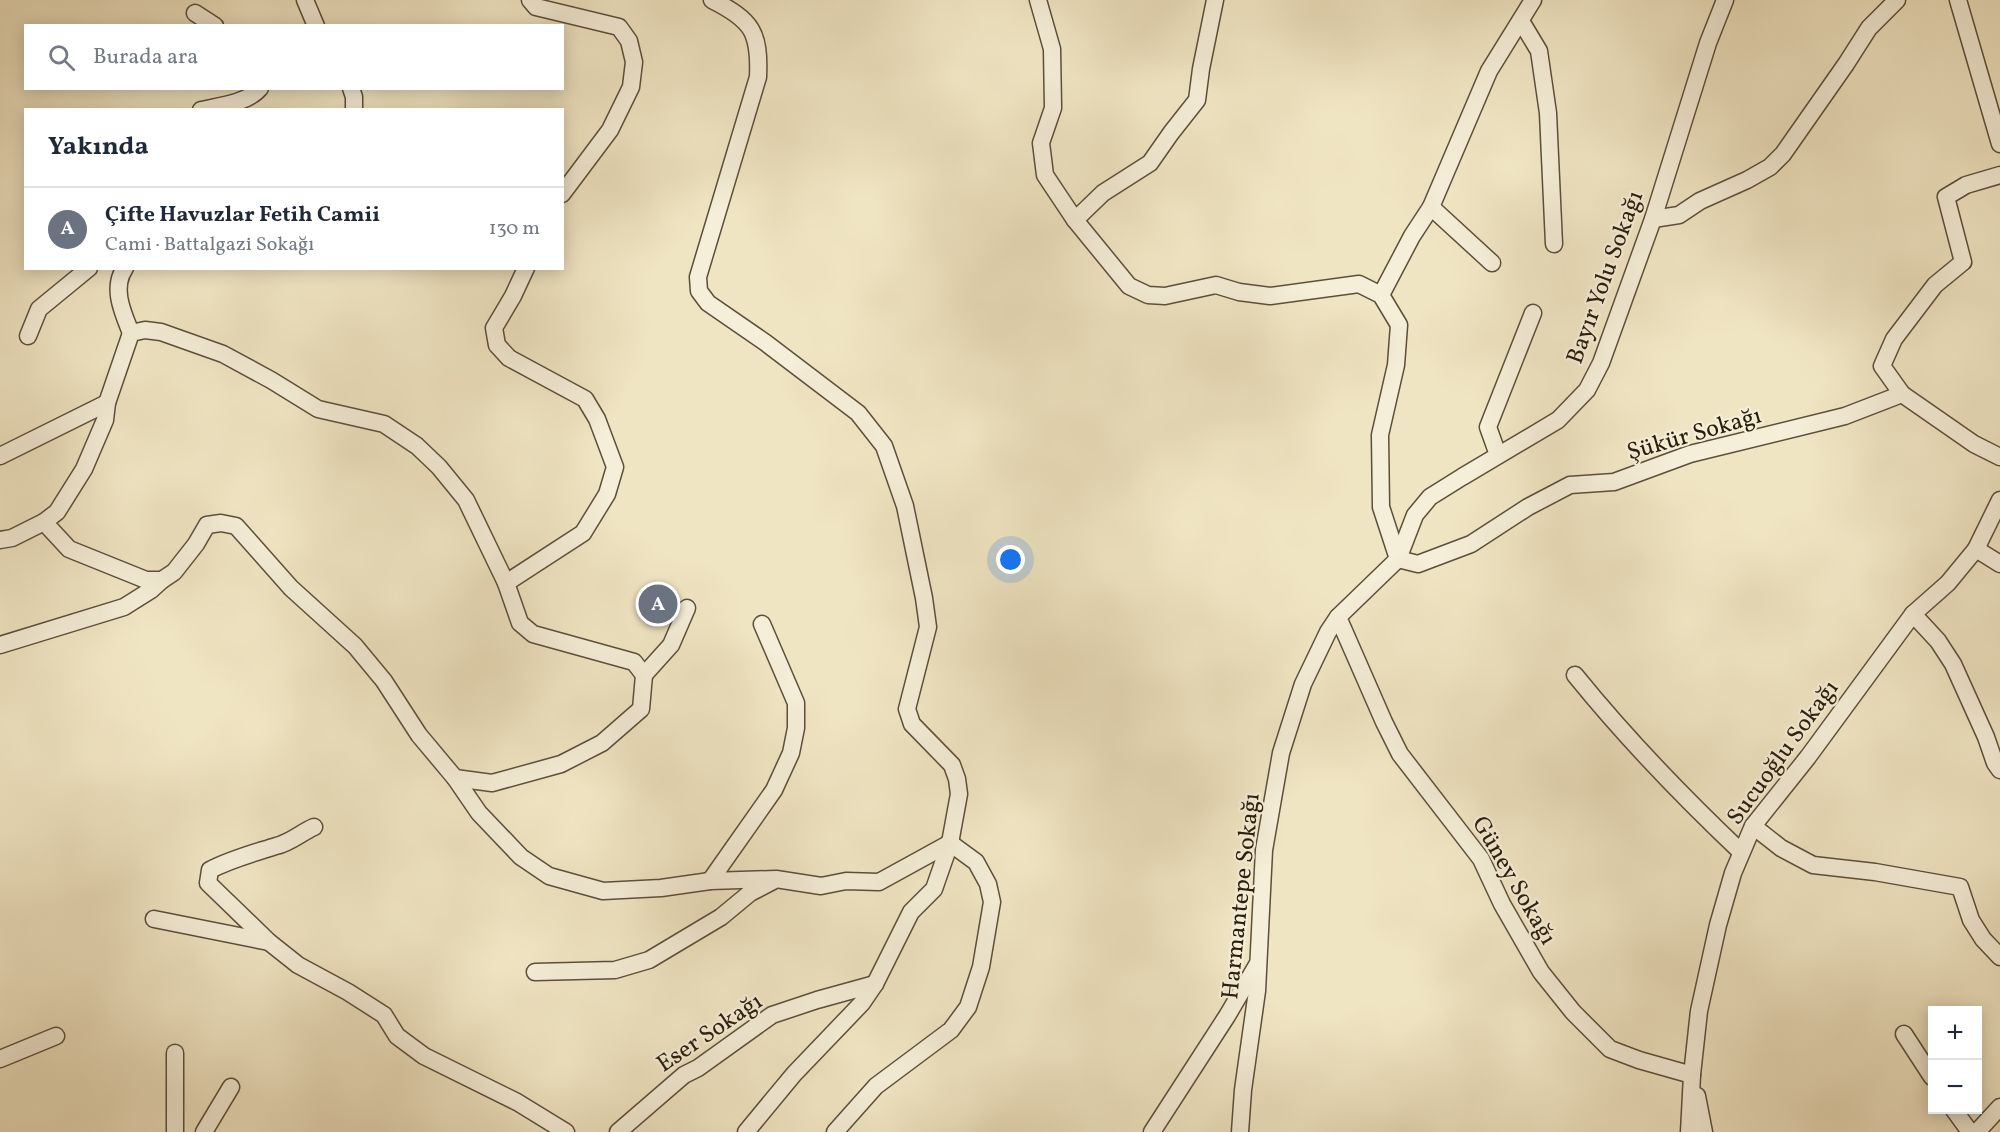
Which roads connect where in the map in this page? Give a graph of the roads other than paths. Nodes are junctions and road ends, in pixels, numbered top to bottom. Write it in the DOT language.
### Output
graph roads {
  1 [pos="305,0"];
  2 [pos="530,0"];
  3 [pos="712,0"];
  4 [pos="1038,0"];
  5 [pos="1215,0"];
  6 [pos="1533,0"];
  7 [pos="1725,0"];
  8 [pos="1896,0"];
  9 [pos="1958,0"];
  10 [pos="195,14"];
  11 [pos="1521,21"];
  12 [pos="212,24"];
  13 [pos="315,24"];
  14 [pos="258,90"];
  15 [pos="352,90"];
  16 [pos="209,108"];
  17 [pos="354,108"];
  18 [pos="2000,144"];
  19 [pos="2000,175"];
  20 [pos="564,191"];
  21 [pos="1431,207"];
  22 [pos="1653,219"];
  23 [pos="1075,220"];
  24 [pos="1554,244"];
  25 [pos="1492,263"];
  26 [pos="87,270"];
  27 [pos="124,270"];
  28 [pos="525,270"];
  29 [pos="1381,295"];
  30 [pos="1533,313"];
  31 [pos="131,333"];
  32 [pos="28,336"];
  33 [pos="1902,394"];
  34 [pos="107,403"];
  35 [pos="1498,455"];
  36 [pos="0,456"];
  37 [pos="2000,457"];
  38 [pos="2000,500"];
  39 [pos="44,522"];
  40 [pos="0,540"];
  41 [pos="1976,549"];
  42 [pos="1398,559"];
  43 [pos="2000,564"];
  44 [pos="162,580"];
  45 [pos="506,584"];
  46 [pos="687,608"];
  47 [pos="1913,614"];
  48 [pos="1338,617"];
  49 [pos="762,624"];
  50 [pos="0,645"];
  51 [pos="644,675"];
  52 [pos="1575,675"];
  53 [pos="2000,770"];
  54 [pos="455,778"];
  55 [pos="1753,826"];
  56 [pos="314,827"];
  57 [pos="950,843"];
  58 [pos="1741,852"];
  59 [pos="776,879"];
  60 [pos="710,880"];
  61 [pos="154,919"];
  62 [pos="269,942"];
  63 [pos="2000,957"];
  64 [pos="1258,963"];
  65 [pos="535,972"];
  66 [pos="874,984"];
  67 [pos="1904,1034"];
  68 [pos="56,1036"];
  69 [pos="176,1053"];
  70 [pos="0,1059"];
  71 [pos="1928,1071"];
  72 [pos="1692,1075"];
  73 [pos="231,1087"];
  74 [pos="2000,1107"];
  75 [pos="1957,1114"];
  76 [pos="175,1132"];
  77 [pos="204,1132"];
  78 [pos="566,1132"];
  79 [pos="618,1132"];
  80 [pos="746,1132"];
  81 [pos="835,1132"];
  82 [pos="1152,1132"];
  83 [pos="1239,1132"];
  84 [pos="1689,1132"];
  85 [pos="1704,1132"];
  86 [pos="1970,1132"];
  87 [pos="1977,1132"];
  1 -- 13 [label="street"];
  2 -- 20 [label="street"];
  3 -- 57 [label="street"];
  4 -- 23 [label="street"];
  5 -- 23 [label="street"];
  6 -- 11 [label="street"];
  7 -- 22 [label="street, Bayır Yolu Sokağı"];
  8 -- 22 [label="street"];
  9 -- 18 [label="street"];
  10 -- 12 [label="street"];
  11 -- 21 [label="street"];
  11 -- 24 [label="street"];
  14 -- 16 [label="street"];
  15 -- 17 [label="street"];
  19 -- 33 [label="street"];
  21 -- 25 [label="street"];
  21 -- 29 [label="street"];
  22 -- 35 [label="street, Bayır Yolu Sokağı"];
  23 -- 29 [label="street"];
  26 -- 32 [label="street"];
  27 -- 31 [label="street"];
  28 -- 45 [label="street"];
  29 -- 42 [label="street"];
  30 -- 35 [label="street"];
  31 -- 34 [label="street"];
  31 -- 45 [label="street"];
  33 -- 37 [label="street"];
  33 -- 42 [label="street, Şükür Sokağı"];
  34 -- 36 [label="street"];
  34 -- 39 [label="street"];
  35 -- 42 [label="street, Bayır Yolu Sokağı"];
  38 -- 41 [label="street, Sucuoğlu Sokağı"];
  39 -- 40 [label="street"];
  39 -- 44 [label="street"];
  41 -- 43 [label="street"];
  41 -- 47 [label="street, Sucuoğlu Sokağı"];
  42 -- 48 [label="street, Harmantepe Sokağı"];
  44 -- 50 [label="street"];
  44 -- 54 [label="street"];
  45 -- 51 [label="street"];
  46 -- 51 [label="street"];
  47 -- 53 [label="street"];
  47 -- 55 [label="street, Sucuoğlu Sokağı"];
  48 -- 64 [label="street, Harmantepe Sokağı"];
  48 -- 72 [label="street, Güney Sokağı"];
  49 -- 60 [label="street"];
  51 -- 54 [label="street"];
  52 -- 58 [label="street"];
  54 -- 60 [label="street"];
  55 -- 58 [label="street, Sucuoğlu Sokağı"];
  55 -- 63 [label="street"];
  56 -- 62 [label="street"];
  57 -- 59 [label="street"];
  57 -- 66 [label="street"];
  57 -- 81 [label="street"];
  58 -- 72 [label="street, Sucuoğlu Sokağı"];
  59 -- 60 [label="street"];
  59 -- 65 [label="street"];
  61 -- 62 [label="street"];
  62 -- 78 [label="street"];
  64 -- 82 [label="street"];
  64 -- 83 [label="street, Harmantepe Sokağı"];
  66 -- 79 [label="street, Eser Sokağı"];
  66 -- 80 [label="street"];
  67 -- 71 [label="street"];
  68 -- 70 [label="street"];
  69 -- 76 [label="street"];
  72 -- 84 [label="street, Sucuoğlu Sokağı"];
  72 -- 85 [label="street, Sucuoğlu Sokağı"];
  73 -- 77 [label="street"];
  74 -- 87 [label="street"];
  75 -- 86 [label="street"];
}
